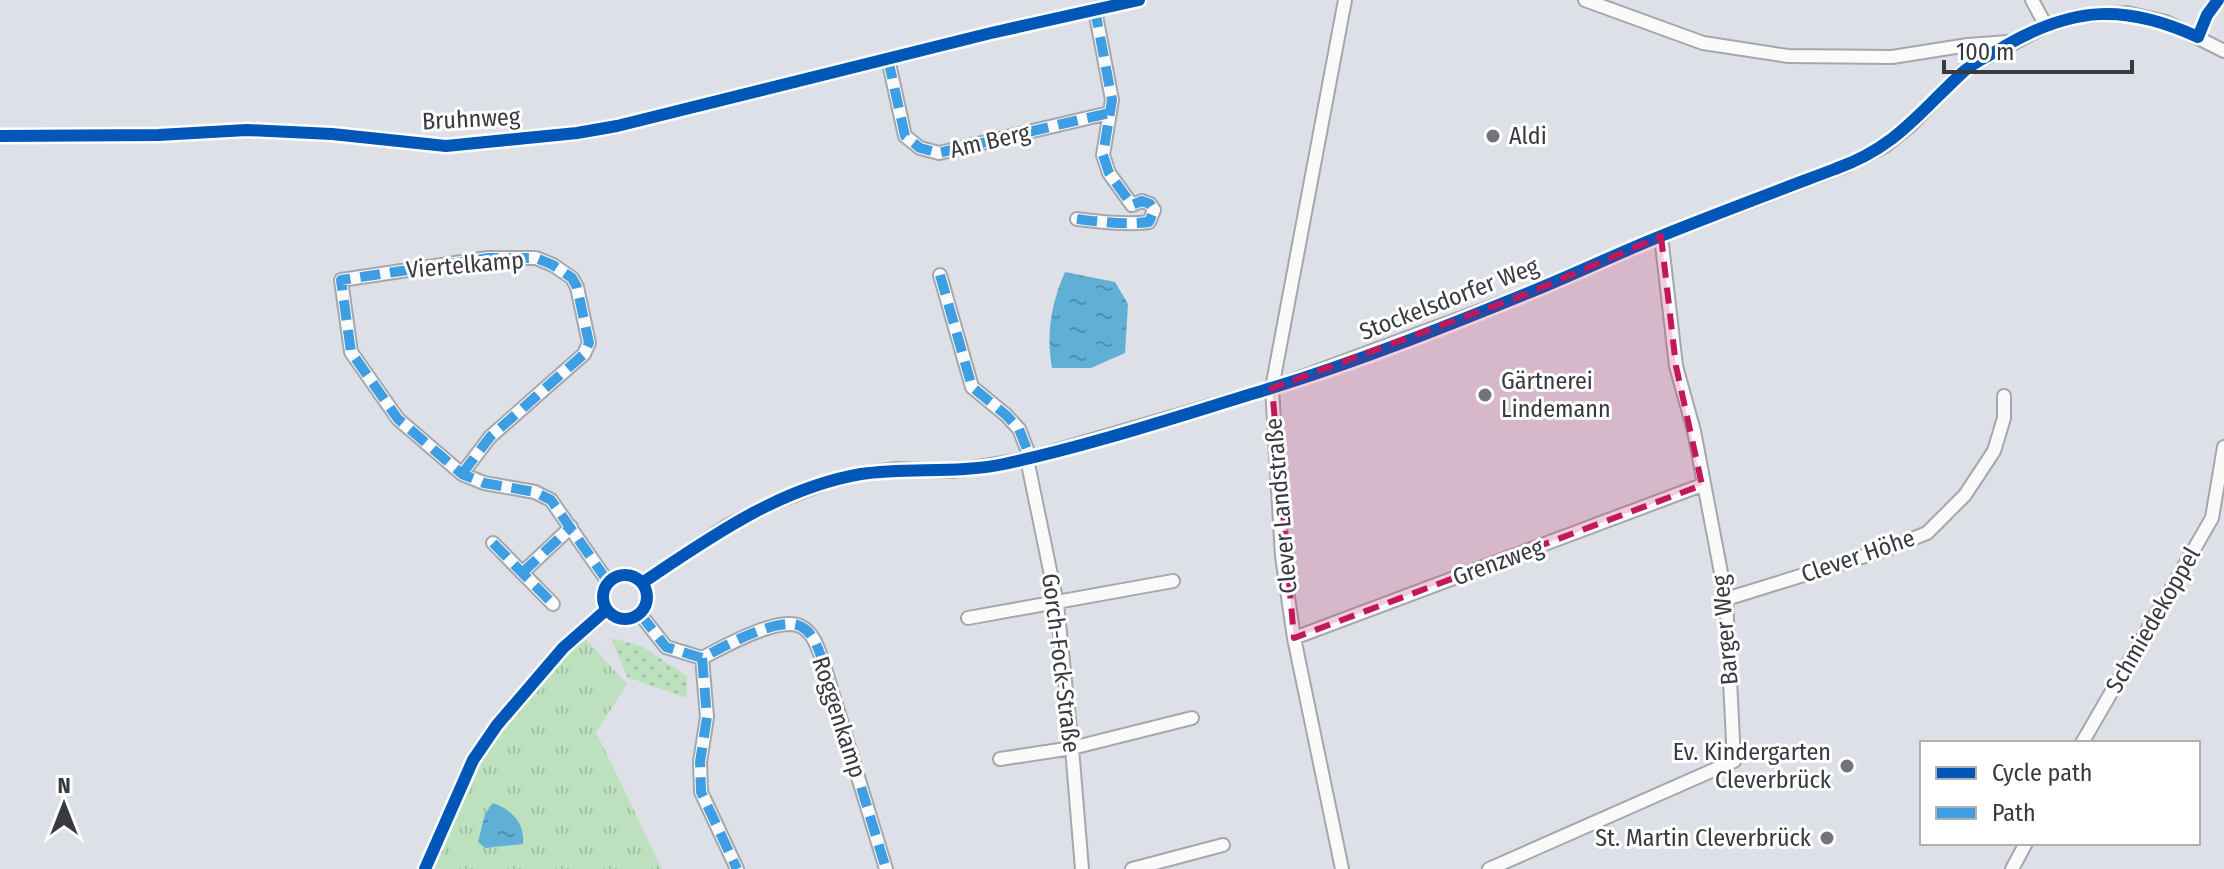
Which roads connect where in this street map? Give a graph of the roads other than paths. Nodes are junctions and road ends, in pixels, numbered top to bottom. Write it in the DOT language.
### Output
graph roads {
  1 [pos="1139,0"];
  2 [pos="1345,0"];
  3 [pos="1585,0"];
  4 [pos="2032,0"];
  5 [pos="2218,0"];
  6 [pos="1095,10"];
  7 [pos="2046,26"];
  8 [pos="2198,37"];
  9 [pos="2012,42"];
  10 [pos="2224,51"];
  11 [pos="888,59"];
  12 [pos="1109,113"];
  13 [pos="0,136"];
  14 [pos="1132,205"];
  15 [pos="1077,219"];
  16 [pos="1131,221"];
  17 [pos="1661,236"];
  18 [pos="940,275"];
  19 [pos="1272,388"];
  20 [pos="2004,396"];
  21 [pos="2224,447"];
  22 [pos="1029,458"];
  23 [pos="462,474"];
  24 [pos="1702,485"];
  25 [pos="2218,520"];
  26 [pos="571,527"];
  27 [pos="493,543"];
  28 [pos="522,573"];
  29 [pos="1173,581"];
  30 [pos="608,582"];
  31 [pos="642,583"];
  32 [pos="1726,599"];
  33 [pos="553,604"];
  34 [pos="1057,604"];
  35 [pos="606,610"];
  36 [pos="640,614"];
  37 [pos="968,618"];
  38 [pos="1294,638"];
  39 [pos="702,658"];
  40 [pos="1192,718"];
  41 [pos="2083,741"];
  42 [pos="1072,748"];
  43 [pos="1000,759"];
  44 [pos="1223,845"];
  45 [pos="2025,845"];
  46 [pos="425,869"];
  47 [pos="737,869"];
  48 [pos="886,869"];
  49 [pos="1082,869"];
  50 [pos="1132,869"];
  51 [pos="1342,869"];
  52 [pos="1489,869"];
  53 [pos="2012,869"];
  1 -- 6 [label="street, Bruhnweg"];
  2 -- 19 [label="street, Clever Landstraße"];
  3 -- 9 [label="street"];
  4 -- 7 [label="street"];
  5 -- 8 [label="street"];
  6 -- 11 [label="street, Bruhnweg"];
  6 -- 12 [label="street"];
  7 -- 8 [label="street, Stockelsdorfer Weg"];
  7 -- 9 [label="street, Stockelsdorfer Weg"];
  8 -- 10 [label="street, Stockelsdorfer Weg"];
  9 -- 17 [label="street, Stockelsdorfer Weg"];
  11 -- 12 [label="street, Am Berg"];
  11 -- 13 [label="street, Bruhnweg"];
  12 -- 14 [label="street"];
  14 -- 16 [label="street"];
  14 -- 16 [label="street"];
  15 -- 16 [label="street"];
  17 -- 19 [label="street, Stockelsdorfer Weg"];
  17 -- 24 [label="street, Barger Weg"];
  18 -- 22 [label="street, Gorch-Fock-Straße"];
  19 -- 22 [label="street, Stockelsdorfer Weg"];
  19 -- 38 [label="street, Clever Landstraße"];
  20 -- 32 [label="street, Clever Höhe"];
  21 -- 25 [label="street, Schmiedekoppel"];
  22 -- 31 [label="street, Stockelsdorfer Weg"];
  22 -- 34 [label="street, Gorch-Fock-Straße"];
  23 -- 23 [label="street, Viertelkamp"];
  23 -- 26 [label="street, Viertelkamp"];
  24 -- 32 [label="street, Barger Weg"];
  24 -- 38 [label="street, Grenzweg"];
  25 -- 41 [label="street, Schmiedekoppel"];
  26 -- 28 [label="street"];
  26 -- 30 [label="street, Viertelkamp"];
  27 -- 28 [label="street"];
  28 -- 33 [label="street"];
  29 -- 34 [label="street"];
  30 -- 31 [label="street"];
  30 -- 35 [label="street"];
  31 -- 36 [label="street"];
  32 -- 52 [label="street, Barger Weg"];
  34 -- 37 [label="street"];
  34 -- 42 [label="street, Gorch-Fock-Straße"];
  35 -- 36 [label="street"];
  35 -- 46 [label="street"];
  36 -- 39 [label="street"];
  38 -- 51 [label="street, Clever Landstraße"];
  39 -- 47 [label="street"];
  39 -- 48 [label="street, Roggenkamp"];
  40 -- 42 [label="street"];
  42 -- 43 [label="street"];
  42 -- 49 [label="street, Gorch-Fock-Straße"];
  44 -- 50 [label="street"];
  45 -- 53 [label="street"];
}
